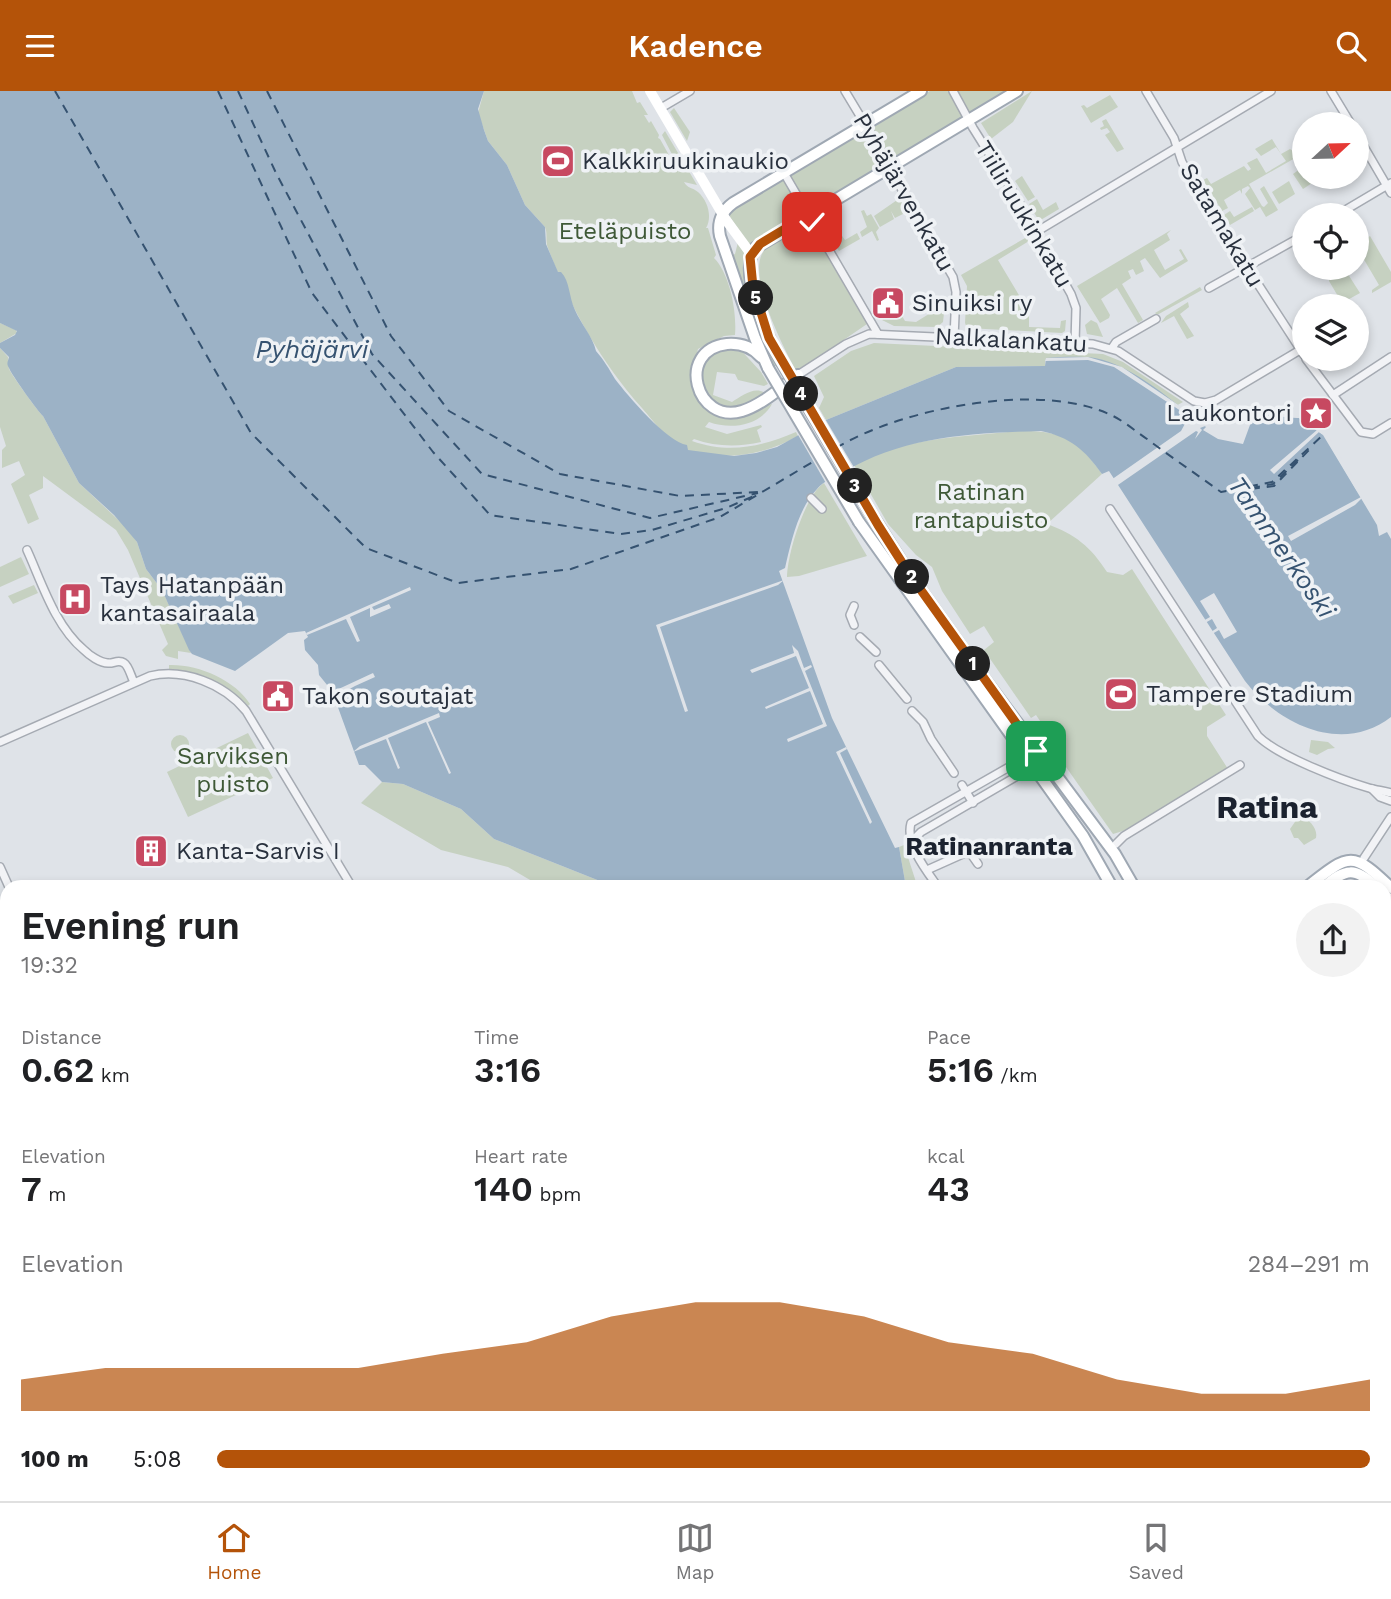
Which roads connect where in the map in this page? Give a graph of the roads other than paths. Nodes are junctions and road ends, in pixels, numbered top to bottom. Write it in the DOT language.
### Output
graph roads {
  1 [pos="650,91"];
  2 [pos="690,91"];
  3 [pos="845,91"];
  4 [pos="921,91"];
  5 [pos="953,91"];
  6 [pos="1017,91"];
  7 [pos="1146,91"];
  8 [pos="1270,91"];
  9 [pos="1331,91"];
  10 [pos="661,108"];
  11 [pos="1344,112"];
  12 [pos="969,119"];
  13 [pos="865,124"];
  14 [pos="1177,148"];
  15 [pos="1369,154"];
  16 [pos="890,166"];
  17 [pos="784,173"];
  18 [pos="1389,184"];
  19 [pos="1391,193"];
  20 [pos="1357,203"];
  21 [pos="722,214"];
  22 [pos="808,215"];
  23 [pos="1036,232"];
  24 [pos="1292,242"];
  25 [pos="751,254"];
  26 [pos="1247,267"];
  27 [pos="1209,288"];
  28 [pos="1156,319"];
  29 [pos="878,334"];
  30 [pos="954,338"];
  31 [pos="1292,338"];
  32 [pos="1075,343"];
  33 [pos="1112,348"];
  34 [pos="1391,357"];
  35 [pos="1292,361"];
  36 [pos="765,364"];
  37 [pos="1315,371"];
  38 [pos="798,375"];
  39 [pos="1333,395"];
  40 [pos="1391,423"];
  41 [pos="811,498"];
  42 [pos="822,509"];
  43 [pos="1111,509"];
  44 [pos="27,550"];
  45 [pos="853,606"];
  46 [pos="854,625"];
  47 [pos="860,637"];
  48 [pos="876,652"];
  49 [pos="879,665"];
  50 [pos="134,682"];
  51 [pos="906,699"];
  52 [pos="912,711"];
  53 [pos="0,742"];
  54 [pos="1036,751"];
  55 [pos="1026,758"];
  56 [pos="1044,761"];
  57 [pos="1240,765"];
  58 [pos="1032,768"];
  59 [pos="954,773"];
  60 [pos="964,789"];
  61 [pos="1371,789"];
  62 [pos="1391,793"];
  63 [pos="1391,801"];
  64 [pos="973,803"];
  65 [pos="1391,817"];
  66 [pos="911,842"];
  67 [pos="1116,844"];
  68 [pos="1364,858"];
  69 [pos="978,864"];
  70 [pos="927,870"];
  71 [pos="348,880"];
  72 [pos="933,880"];
  73 [pos="1108,880"];
  74 [pos="1130,880"];
  75 [pos="1316,880"];
  76 [pos="1333,880"];
  77 [pos="1368,880"];
  78 [pos="1383,880"];
  1 -- 10 [label="street"];
  2 -- 10 [label="street"];
  3 -- 13 [label="street, Pyhäjärvenkatu"];
  4 -- 13 [label="main road"];
  5 -- 12 [label="street, Tiiliruukinkatu"];
  6 -- 12 [label="main road"];
  7 -- 14 [label="street, Satamakatu"];
  8 -- 14 [label="street"];
  9 -- 11 [label="street"];
  10 -- 21 [label="street"];
  12 -- 16 [label="main road"];
  12 -- 23 [label="street, Tiiliruukinkatu"];
  13 -- 16 [label="street, Pyhäjärvenkatu"];
  13 -- 17 [label="main road"];
  14 -- 23 [label="street"];
  14 -- 26 [label="street, Satamakatu"];
  15 -- 18 [label="street"];
  16 -- 22 [label="main road"];
  16 -- 30 [label="street, Pyhäjärvenkatu"];
  17 -- 21 [label="main road"];
  17 -- 22 [label="street"];
  18 -- 19 [label="street"];
  18 -- 20 [label="street"];
  21 -- 25 [label="street"];
  21 -- 36 [label="main road"];
  22 -- 25 [label="main road"];
  22 -- 29 [label="street"];
  23 -- 32 [label="street, Tiiliruukinkatu"];
  24 -- 26 [label="street"];
  25 -- 54 [label="main road, bridge"];
  26 -- 27 [label="street"];
  26 -- 31 [label="street, Satamakatu"];
  28 -- 33 [label="street"];
  29 -- 30 [label="street, Nalkalankatu"];
  29 -- 38 [label="street"];
  30 -- 32 [label="street, Nalkalankatu"];
  32 -- 33 [label="street, Nalkalankatu"];
  33 -- 35 [label="street, Nalkalankatu"];
  34 -- 39 [label="street"];
  36 -- 38 [label="main road"];
  36 -- 55 [label="main road, bridge"];
  37 -- 39 [label="street, Satamakatu"];
  39 -- 40 [label="street, Satamakatu"];
  41 -- 42 [label="street"];
  43 -- 61 [label="street"];
  44 -- 50 [label="street"];
  45 -- 46 [label="street"];
  47 -- 48 [label="street"];
  49 -- 51 [label="street"];
  50 -- 53 [label="street"];
  50 -- 71 [label="street"];
  52 -- 59 [label="street"];
  54 -- 55 [label="street"];
  54 -- 56 [label="main road"];
  55 -- 58 [label="main road"];
  55 -- 60 [label="street"];
  56 -- 58 [label="street"];
  56 -- 74 [label="main road"];
  57 -- 67 [label="street"];
  58 -- 64 [label="street"];
  58 -- 73 [label="main road"];
  60 -- 64 [label="street"];
  60 -- 66 [label="street"];
  61 -- 62 [label="street"];
  61 -- 63 [label="street"];
  64 -- 66 [label="street"];
  65 -- 68 [label="street"];
  66 -- 70 [label="street"];
  69 -- 70 [label="street"];
  70 -- 72 [label="street"];
  75 -- 78 [label="main road"];
  76 -- 77 [label="main road"];
}
